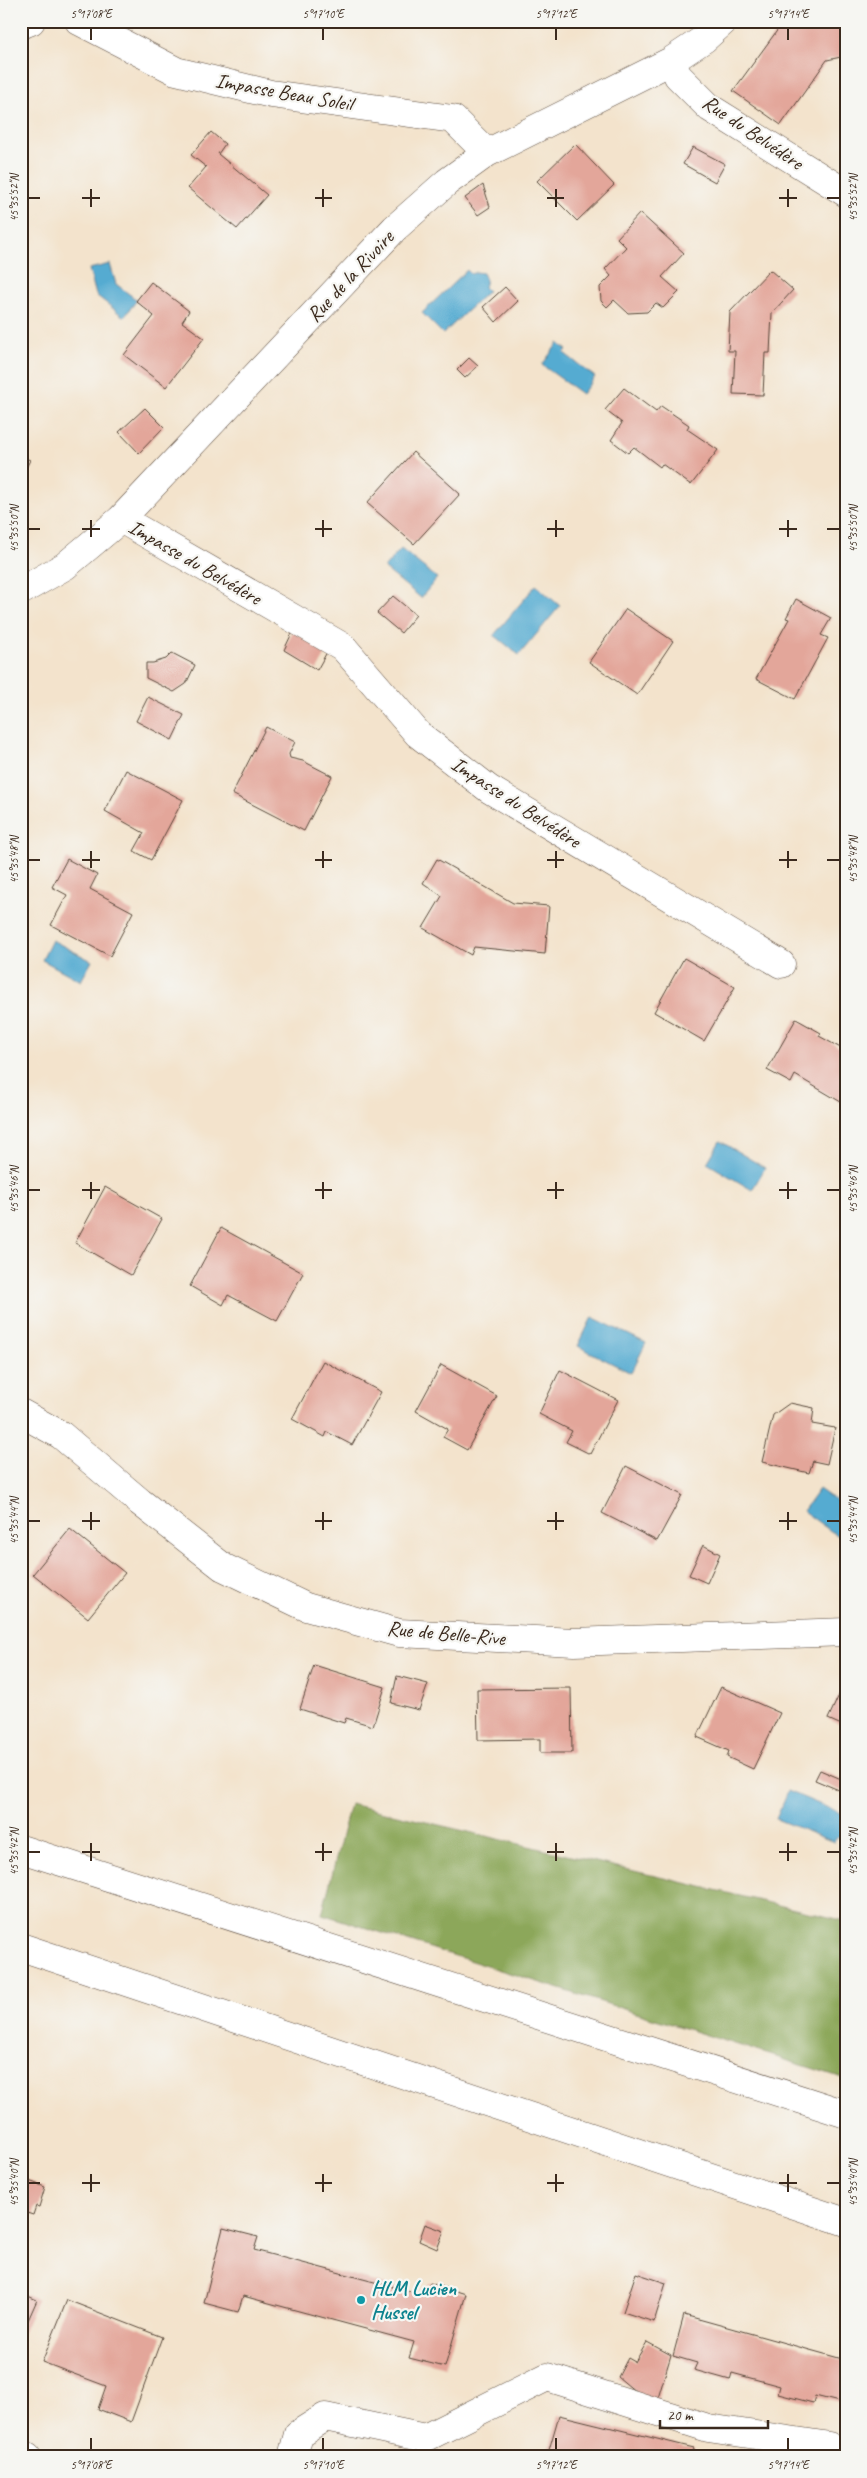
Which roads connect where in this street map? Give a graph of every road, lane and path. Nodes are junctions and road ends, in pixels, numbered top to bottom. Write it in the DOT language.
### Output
graph roads {
  1 [pos="32,21"];
  2 [pos="79,21"];
  3 [pos="724,21"];
  4 [pos="21,25"];
  5 [pos="671,61"];
  6 [pos="487,152"];
  7 [pos="846,193"];
  8 [pos="121,519"];
  9 [pos="21,591"];
  10 [pos="782,964"];
  11 [pos="21,1413"];
  12 [pos="846,1632"];
  13 [pos="21,1849"];
  14 [pos="21,1947"];
  15 [pos="846,2114"];
  16 [pos="846,2222"];
  17 [pos="830,2446"];
  18 [pos="21,2454"];
  19 [pos="26,2457"];
  20 [pos="292,2457"];
  1 -- 4 [label="main road"];
  2 -- 6 [label="main road, Impasse Beau Soleil"];
  3 -- 5 [label="main road, Rue de la Rivoire"];
  5 -- 6 [label="main road, Rue de la Rivoire"];
  5 -- 7 [label="main road, Rue du Belvédère"];
  6 -- 8 [label="main road, Rue de la Rivoire"];
  8 -- 9 [label="main road, Rue de la Rivoire"];
  8 -- 10 [label="main road, Impasse du Belvédère"];
  11 -- 12 [label="main road, Rue de Belle-Rive"];
  13 -- 15 [label="main road"];
  14 -- 16 [label="main road"];
  17 -- 20 [label="main road"];
  18 -- 19 [label="main road"];
}
